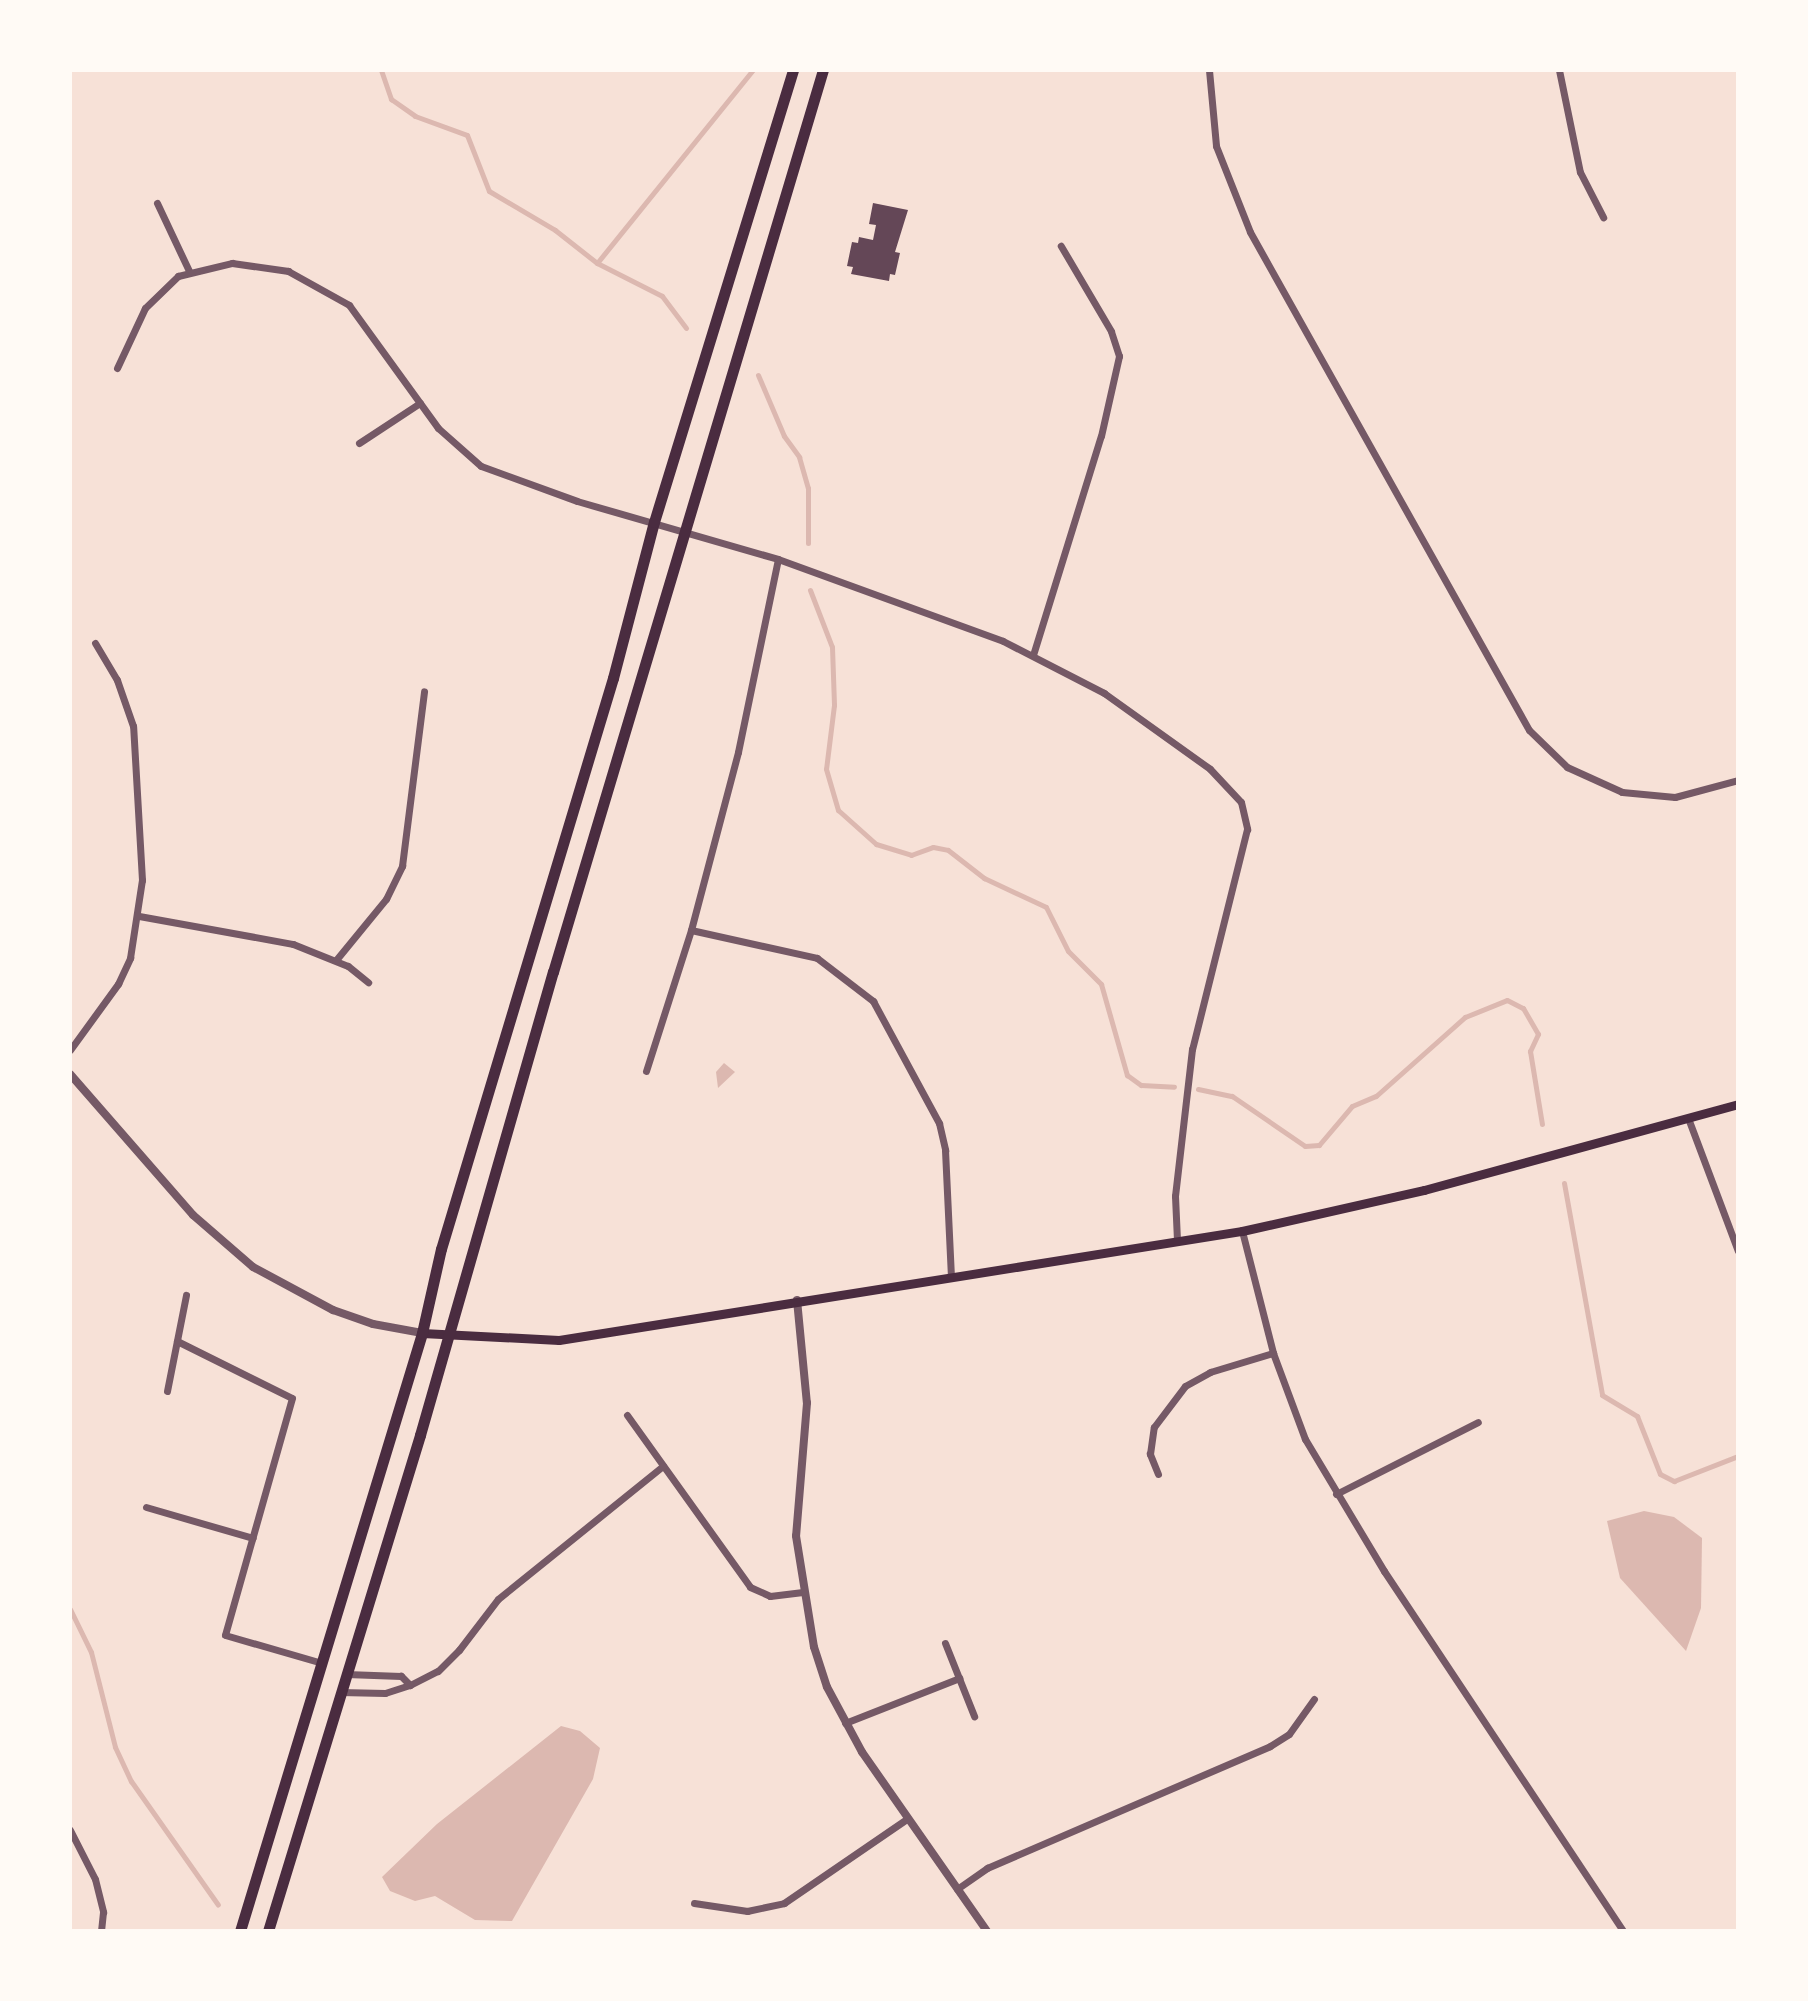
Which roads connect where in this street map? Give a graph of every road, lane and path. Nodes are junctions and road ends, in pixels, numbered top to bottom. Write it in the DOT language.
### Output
graph roads {
  1 [pos="793,70"];
  2 [pos="823,70"];
  3 [pos="1209,70"];
  4 [pos="1559,70"];
  5 [pos="157,203"];
  6 [pos="1603,217"];
  7 [pos="1061,246"];
  8 [pos="189,271"];
  9 [pos="117,368"];
  10 [pos="420,403"];
  11 [pos="359,443"];
  12 [pos="654,522"];
  13 [pos="688,531"];
  14 [pos="778,559"];
  15 [pos="95,643"];
  16 [pos="1033,655"];
  17 [pos="424,691"];
  18 [pos="1738,780"];
  19 [pos="139,916"];
  20 [pos="691,930"];
  21 [pos="336,960"];
  22 [pos="368,982"];
  23 [pos="70,1050"];
  24 [pos="646,1071"];
  25 [pos="70,1074"];
  26 [pos="1738,1104"];
  27 [pos="1688,1118"];
  28 [pos="1242,1231"];
  29 [pos="1177,1240"];
  30 [pos="1738,1251"];
  31 [pos="951,1276"];
  32 [pos="186,1295"];
  33 [pos="797,1300"];
  34 [pos="422,1333"];
  35 [pos="446,1337"];
  36 [pos="177,1341"];
  37 [pos="1273,1353"];
  38 [pos="167,1391"];
  39 [pos="627,1415"];
  40 [pos="1478,1422"];
  41 [pos="663,1466"];
  42 [pos="1158,1474"];
  43 [pos="1336,1494"];
  44 [pos="146,1507"];
  45 [pos="253,1538"];
  46 [pos="801,1592"];
  47 [pos="945,1643"];
  48 [pos="322,1663"];
  49 [pos="346,1674"];
  50 [pos="959,1678"];
  51 [pos="410,1685"];
  52 [pos="340,1692"];
  53 [pos="1314,1699"];
  54 [pos="974,1716"];
  55 [pos="845,1723"];
  56 [pos="908,1818"];
  57 [pos="70,1830"];
  58 [pos="957,1889"];
  59 [pos="694,1903"];
  60 [pos="101,1931"];
  61 [pos="240,1931"];
  62 [pos="268,1931"];
  63 [pos="987,1931"];
  64 [pos="1623,1931"];
  1 -- 12 [label="main road"];
  2 -- 13 [label="main road"];
  3 -- 18 [label="street"];
  4 -- 6 [label="street"];
  5 -- 8 [label="street"];
  7 -- 16 [label="street"];
  8 -- 9 [label="street"];
  8 -- 10 [label="street"];
  10 -- 11 [label="street"];
  10 -- 12 [label="street"];
  12 -- 13 [label="street"];
  12 -- 34 [label="main road"];
  13 -- 14 [label="street"];
  13 -- 35 [label="main road"];
  14 -- 16 [label="street"];
  14 -- 20 [label="street"];
  15 -- 19 [label="street"];
  16 -- 29 [label="street"];
  17 -- 21 [label="street"];
  19 -- 21 [label="street"];
  19 -- 23 [label="street"];
  20 -- 24 [label="street"];
  20 -- 31 [label="street"];
  21 -- 22 [label="street"];
  25 -- 34 [label="street"];
  26 -- 27 [label="main road"];
  27 -- 28 [label="main road"];
  27 -- 30 [label="street"];
  28 -- 29 [label="main road"];
  28 -- 37 [label="street"];
  29 -- 31 [label="main road"];
  31 -- 33 [label="main road"];
  32 -- 36 [label="street"];
  33 -- 35 [label="main road"];
  33 -- 46 [label="street"];
  34 -- 35 [label="main road"];
  34 -- 48 [label="main road"];
  35 -- 49 [label="main road"];
  36 -- 38 [label="street"];
  36 -- 45 [label="street"];
  37 -- 42 [label="street"];
  37 -- 43 [label="street"];
  39 -- 41 [label="street"];
  40 -- 43 [label="street"];
  41 -- 46 [label="street"];
  41 -- 51 [label="street"];
  43 -- 64 [label="street"];
  44 -- 45 [label="street"];
  45 -- 48 [label="street"];
  46 -- 55 [label="street"];
  47 -- 50 [label="street"];
  48 -- 61 [label="main road"];
  49 -- 51 [label="street"];
  49 -- 52 [label="main road"];
  50 -- 54 [label="street"];
  50 -- 55 [label="street"];
  51 -- 52 [label="street"];
  52 -- 62 [label="main road"];
  53 -- 58 [label="street"];
  55 -- 56 [label="street"];
  56 -- 58 [label="street"];
  56 -- 59 [label="street"];
  57 -- 60 [label="street"];
  58 -- 63 [label="street"];
}
